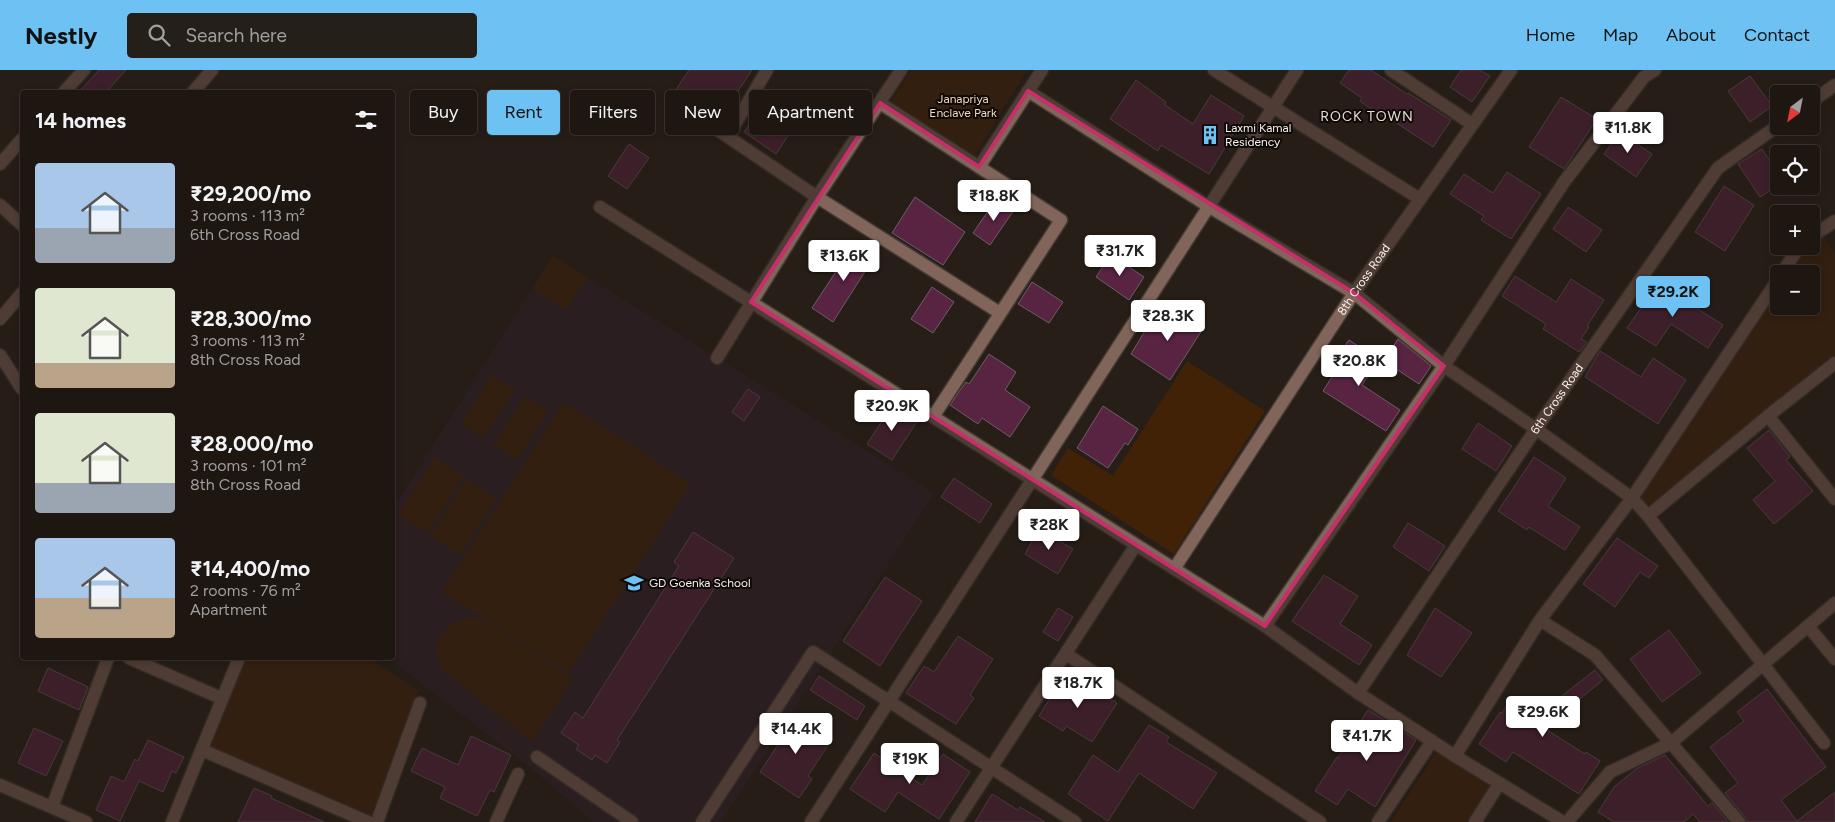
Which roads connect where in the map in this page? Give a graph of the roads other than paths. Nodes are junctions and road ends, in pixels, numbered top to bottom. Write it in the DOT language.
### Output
graph roads {
  1 [pos="84,70"];
  2 [pos="212,70"];
  3 [pos="767,70"];
  4 [pos="901,70"];
  5 [pos="1042,70"];
  6 [pos="1214,70"];
  7 [pos="1297,70"];
  8 [pos="1391,70"];
  9 [pos="1511,70"];
  10 [pos="1654,70"];
  11 [pos="1835,85"];
  12 [pos="66,90"];
  13 [pos="195,90"];
  14 [pos="1028,91"];
  15 [pos="1820,96"];
  16 [pos="880,103"];
  17 [pos="1273,108"];
  18 [pos="1472,124"];
  19 [pos="1770,131"];
  20 [pos="728,136"];
  21 [pos="20,141"];
  22 [pos="0,164"];
  23 [pos="979,167"];
  24 [pos="817,197"];
  25 [pos="1420,199"];
  26 [pos="0,205"];
  27 [pos="1208,206"];
  28 [pos="600,207"];
  29 [pos="1835,220"];
  30 [pos="20,223"];
  31 [pos="1820,231"];
  32 [pos="1770,291"];
  33 [pos="1354,293"];
  34 [pos="20,295"];
  35 [pos="751,302"];
  36 [pos="1000,313"];
  37 [pos="0,319"];
  38 [pos="0,355"];
  39 [pos="717,358"];
  40 [pos="1835,363"];
  41 [pos="1444,366"];
  42 [pos="20,387"];
  43 [pos="1768,416"];
  44 [pos="933,417"];
  45 [pos="1536,429"];
  46 [pos="1032,480"];
  47 [pos="1632,498"];
  48 [pos="1835,499"];
  49 [pos="1648,516"];
  50 [pos="1136,545"];
  51 [pos="1174,569"];
  52 [pos="1835,604"];
  53 [pos="1540,620"];
  54 [pos="1265,626"];
  55 [pos="1808,626"];
  56 [pos="1066,654"];
  57 [pos="1835,659"];
  58 [pos="107,660"];
  59 [pos="134,660"];
  60 [pos="238,660"];
  61 [pos="1762,664"];
  62 [pos="1358,693"];
  63 [pos="221,698"];
  64 [pos="890,702"];
  65 [pos="420,703"];
  66 [pos="1432,741"];
  67 [pos="1672,743"];
  68 [pos="1824,743"];
  69 [pos="202,750"];
  70 [pos="1455,756"];
  71 [pos="536,757"];
  72 [pos="991,767"];
  73 [pos="518,774"];
  74 [pos="1500,784"];
  75 [pos="0,785"];
  76 [pos="52,807"];
  77 [pos="86,822"];
  78 [pos="172,822"];
  79 [pos="368,822"];
  80 [pos="378,822"];
  81 [pos="496,822"];
  82 [pos="632,822"];
  83 [pos="702,822"];
  84 [pos="811,822"];
  85 [pos="956,822"];
  86 [pos="1075,822"];
  87 [pos="1320,822"];
  88 [pos="1378,822"];
  89 [pos="1475,822"];
  90 [pos="1562,822"];
  91 [pos="1567,822"];
  92 [pos="1739,822"];
  1 -- 12 [label="street"];
  2 -- 13 [label="street"];
  3 -- 20 [label="street"];
  4 -- 16 [label="street"];
  5 -- 14 [label="street"];
  6 -- 17 [label="street"];
  7 -- 17 [label="street"];
  8 -- 18 [label="street"];
  9 -- 18 [label="street, 8th Cross Road"];
  10 -- 41 [label="street"];
  11 -- 15 [label="street"];
  14 -- 23 [label="street"];
  14 -- 27 [label="street"];
  16 -- 23 [label="street"];
  16 -- 24 [label="street"];
  17 -- 25 [label="street"];
  17 -- 27 [label="street"];
  18 -- 25 [label="street, 8th Cross Road"];
  19 -- 45 [label="street, 6th Cross Road"];
  20 -- 24 [label="street"];
  21 -- 22 [label="street"];
  23 -- 36 [label="street"];
  24 -- 35 [label="street"];
  24 -- 36 [label="street"];
  25 -- 33 [label="street, 8th Cross Road"];
  26 -- 30 [label="street"];
  27 -- 33 [label="street"];
  27 -- 46 [label="street"];
  28 -- 35 [label="street"];
  29 -- 31 [label="street"];
  32 -- 47 [label="street"];
  33 -- 41 [label="street"];
  33 -- 51 [label="street, 8th Cross Road"];
  34 -- 37 [label="street"];
  35 -- 39 [label="street"];
  35 -- 44 [label="street"];
  36 -- 44 [label="street"];
  38 -- 42 [label="street"];
  40 -- 43 [label="street"];
  41 -- 45 [label="street"];
  41 -- 54 [label="street"];
  43 -- 48 [label="street"];
  43 -- 49 [label="street"];
  44 -- 46 [label="street"];
  45 -- 47 [label="street"];
  45 -- 62 [label="street, 6th Cross Road"];
  46 -- 50 [label="street"];
  46 -- 64 [label="street"];
  47 -- 49 [label="street"];
  47 -- 53 [label="street"];
  49 -- 61 [label="street"];
  50 -- 51 [label="street"];
  50 -- 56 [label="street"];
  51 -- 54 [label="street"];
  52 -- 55 [label="street"];
  53 -- 67 [label="street"];
  53 -- 70 [label="street"];
  54 -- 62 [label="street"];
  55 -- 57 [label="street"];
  55 -- 61 [label="street"];
  56 -- 72 [label="street"];
  56 -- 87 [label="street"];
  58 -- 76 [label="street"];
  59 -- 63 [label="street"];
  60 -- 63 [label="street"];
  61 -- 67 [label="street"];
  61 -- 68 [label="street"];
  62 -- 66 [label="street"];
  63 -- 69 [label="street"];
  64 -- 72 [label="street"];
  64 -- 83 [label="street"];
  64 -- 84 [label="street"];
  65 -- 80 [label="street"];
  66 -- 70 [label="street"];
  66 -- 88 [label="street"];
  67 -- 91 [label="street"];
  67 -- 92 [label="street"];
  69 -- 78 [label="street"];
  69 -- 79 [label="street"];
  70 -- 74 [label="street"];
  71 -- 82 [label="street"];
  72 -- 85 [label="street"];
  72 -- 86 [label="street"];
  73 -- 81 [label="street"];
  74 -- 89 [label="street"];
  74 -- 90 [label="street"];
  75 -- 76 [label="street"];
  76 -- 77 [label="street"];
}
